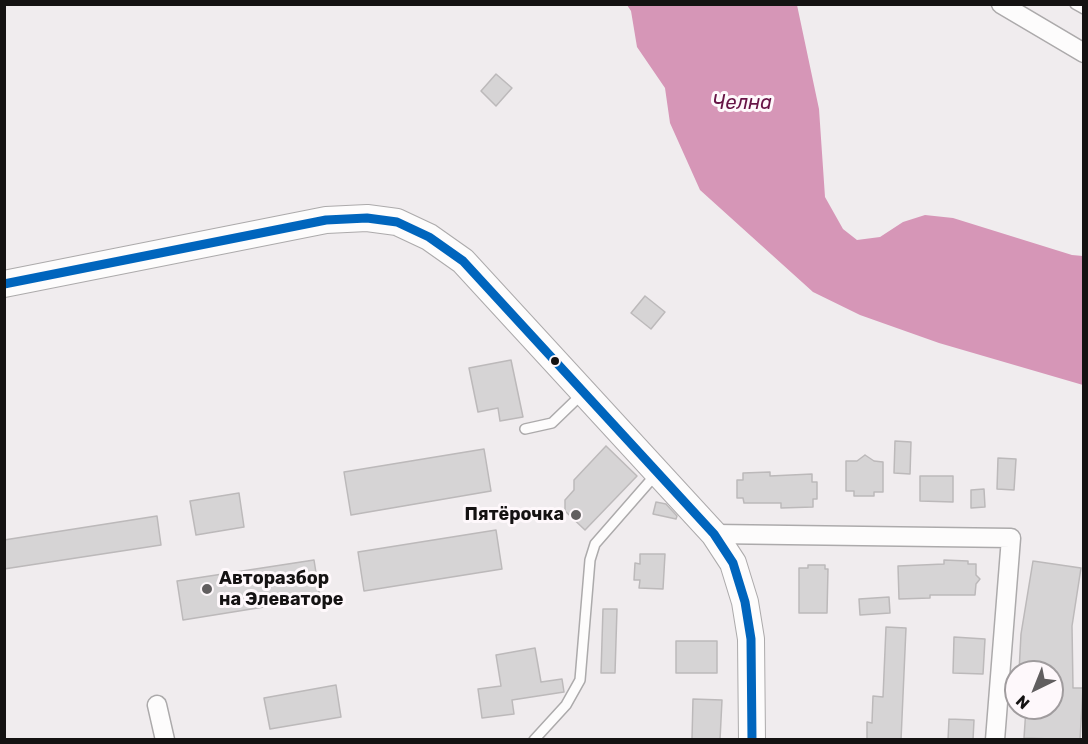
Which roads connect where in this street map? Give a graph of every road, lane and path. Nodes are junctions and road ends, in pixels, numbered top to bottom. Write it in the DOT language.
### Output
graph roads {
  1 [pos="1000,4"];
  2 [pos="1075,4"];
  3 [pos="1083,9"];
  4 [pos="1083,53"];
  5 [pos="4,284"];
  6 [pos="584,392"];
  7 [pos="525,429"];
  8 [pos="657,472"];
  9 [pos="714,534"];
  10 [pos="157,705"];
  11 [pos="165,740"];
  12 [pos="534,740"];
  13 [pos="753,740"];
  14 [pos="994,740"];
  1 -- 4 [label="street"];
  2 -- 3 [label="lane"];
  5 -- 6 [label="street"];
  6 -- 7 [label="lane"];
  6 -- 8 [label="street"];
  8 -- 9 [label="street"];
  8 -- 12 [label="lane"];
  9 -- 13 [label="street"];
  9 -- 14 [label="street"];
  10 -- 11 [label="street"];
}
